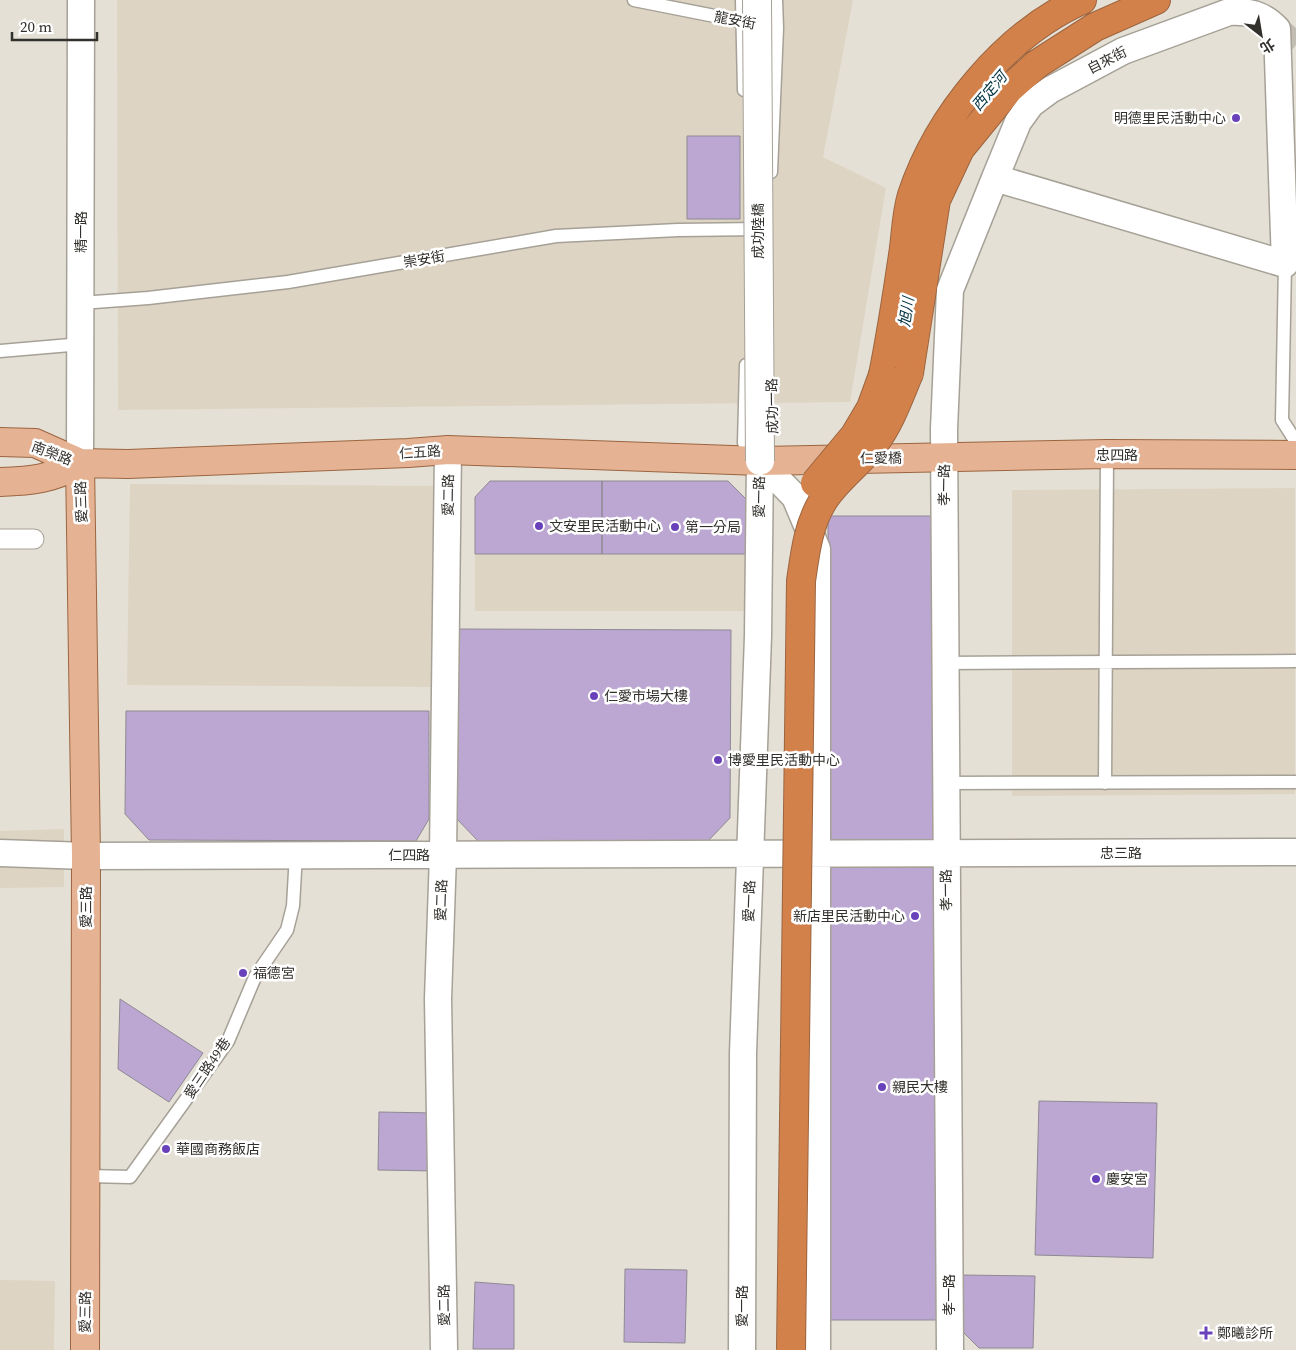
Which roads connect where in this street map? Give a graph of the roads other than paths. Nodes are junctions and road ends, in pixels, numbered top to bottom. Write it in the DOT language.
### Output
graph roads {
  1 [pos="80,0"];
  2 [pos="634,0"];
  3 [pos="742,0"];
  4 [pos="776,0"];
  5 [pos="1082,0"];
  6 [pos="1156,0"];
  7 [pos="750,11"];
  8 [pos="778,28"];
  9 [pos="995,178"];
  10 [pos="749,228"];
  11 [pos="768,229"];
  12 [pos="1286,264"];
  13 [pos="81,303"];
  14 [pos="82,344"];
  15 [pos="0,351"];
  16 [pos="944,430"];
  17 [pos="0,442"];
  18 [pos="1296,442"];
  19 [pos="448,450"];
  20 [pos="1107,454"];
  21 [pos="1296,455"];
  22 [pos="941,457"];
  23 [pos="760,461"];
  24 [pos="80,464"];
  25 [pos="0,482"];
  26 [pos="0,539"];
  27 [pos="34,540"];
  28 [pos="1296,661"];
  29 [pos="1105,662"];
  30 [pos="945,664"];
  31 [pos="1296,782"];
  32 [pos="946,783"];
  33 [pos="1105,783"];
  34 [pos="1296,852"];
  35 [pos="0,854"];
  36 [pos="296,854"];
  37 [pos="750,854"];
  38 [pos="817,854"];
  39 [pos="946,854"];
  40 [pos="443,855"];
  41 [pos="86,856"];
  42 [pos="87,1176"];
  43 [pos="85,1350"];
  44 [pos="444,1350"];
  45 [pos="742,1350"];
  46 [pos="775,1350"];
  47 [pos="791,1350"];
  48 [pos="817,1350"];
  49 [pos="950,1350"];
  1 -- 13 [label="street, 精一路"];
  2 -- 7 [label="lane, 龍安街"];
  3 -- 7 [label="lane, 成功一路"];
  4 -- 8 [label="lane, 成功一路"];
  5 -- 46 [label="highway, bridge"];
  6 -- 47 [label="highway, bridge"];
  7 -- 8 [label="lane, 龍安街"];
  7 -- 10 [label="lane, 成功一路"];
  7 -- 23 [label="street, 成功陸橋, bridge"];
  8 -- 11 [label="lane, 成功一路"];
  9 -- 12 [label="street"];
  9 -- 12 [label="street, 自來街"];
  9 -- 16 [label="street, 自來街"];
  10 -- 11 [label="lane, 崇安街"];
  10 -- 13 [label="lane, 崇安街"];
  10 -- 23 [label="lane, 成功一路"];
  11 -- 23 [label="lane, 成功一路"];
  12 -- 18 [label="lane"];
  13 -- 14 [label="street, 精一路"];
  14 -- 15 [label="lane"];
  14 -- 24 [label="street, 精一路"];
  16 -- 22 [label="street, 孝一路"];
  17 -- 24 [label="main road, 南榮路"];
  19 -- 23 [label="main road, 仁五路"];
  19 -- 24 [label="main road, 仁五路"];
  19 -- 40 [label="street, 愛二路"];
  20 -- 21 [label="main road, 忠四路"];
  20 -- 22 [label="main road, 忠四路"];
  20 -- 29 [label="lane"];
  22 -- 23 [label="main road, 仁愛橋, bridge"];
  22 -- 30 [label="street, 孝一路"];
  23 -- 37 [label="street, 愛一路"];
  23 -- 38 [label="street, 愛一路"];
  24 -- 25 [label="main road, 南榮路"];
  24 -- 41 [label="main road, 愛三路"];
  26 -- 27 [label="street"];
  28 -- 29 [label="lane"];
  29 -- 30 [label="lane"];
  29 -- 33 [label="lane"];
  30 -- 32 [label="street, 孝一路"];
  31 -- 33 [label="lane"];
  32 -- 33 [label="lane"];
  32 -- 39 [label="street, 孝一路"];
  34 -- 39 [label="street, 忠三路"];
  35 -- 41 [label="street, 仁四路"];
  36 -- 40 [label="street, 仁四路"];
  36 -- 41 [label="street, 仁四路"];
  36 -- 42 [label="lane, 愛三路49巷"];
  37 -- 38 [label="street, 仁四路"];
  37 -- 40 [label="street, 仁四路"];
  37 -- 45 [label="street, 愛一路"];
  38 -- 39 [label="street, 忠三路"];
  38 -- 48 [label="street, 愛一路"];
  39 -- 49 [label="street, 孝一路"];
  40 -- 44 [label="street, 愛二路"];
  41 -- 42 [label="main road, 愛三路"];
  42 -- 43 [label="main road, 愛三路"];
}
